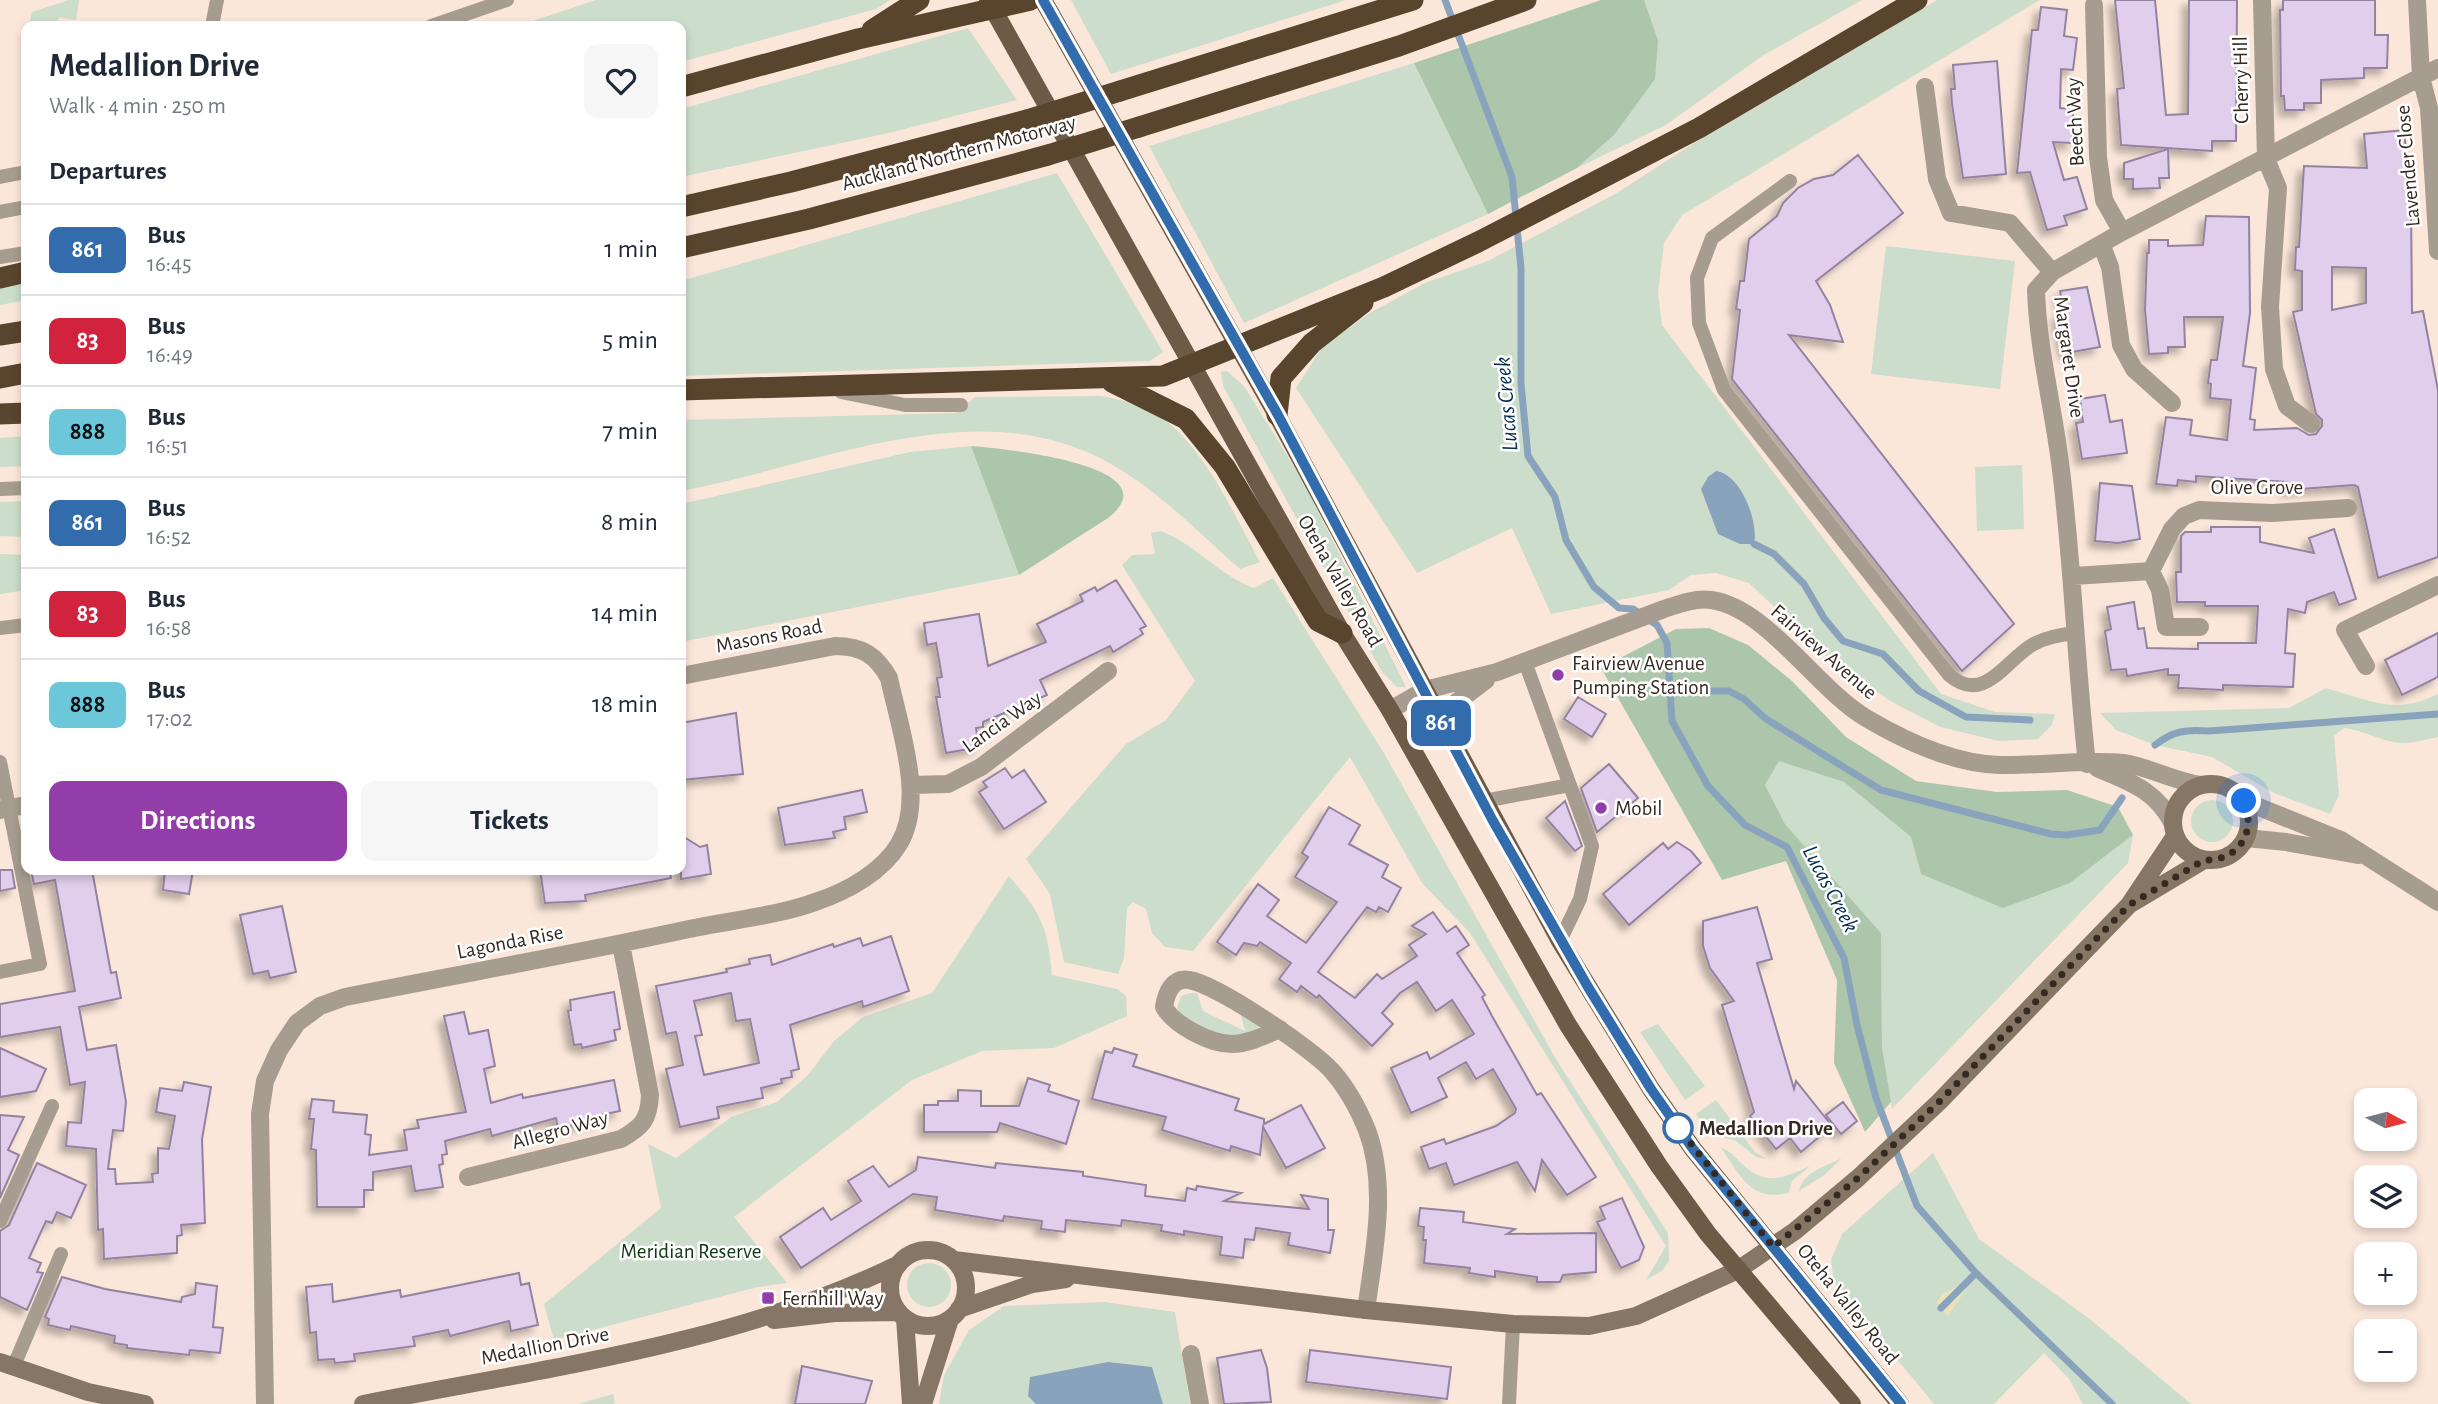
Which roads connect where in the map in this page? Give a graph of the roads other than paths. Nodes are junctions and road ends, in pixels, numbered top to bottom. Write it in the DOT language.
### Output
graph roads {
  1 [pos="217,0"];
  2 [pos="507,0"];
  3 [pos="919,0"];
  4 [pos="1031,0"];
  5 [pos="1044,0"];
  6 [pos="1413,0"];
  7 [pos="1526,0"];
  8 [pos="1917,0"];
  9 [pos="2262,0"];
  10 [pos="2417,0"];
  11 [pos="990,5"];
  12 [pos="2094,5"];
  13 [pos="213,21"];
  14 [pos="446,21"];
  15 [pos="858,38"];
  16 [pos="2438,68"];
  17 [pos="2421,77"];
  18 [pos="686,86"];
  19 [pos="1925,87"];
  20 [pos="2266,159"];
  21 [pos="21,173"];
  22 [pos="0,177"];
  23 [pos="1790,181"];
  24 [pos="686,206"];
  25 [pos="21,208"];
  26 [pos="0,212"];
  27 [pos="2122,232"];
  28 [pos="2102,246"];
  29 [pos="686,247"];
  30 [pos="2438,251"];
  31 [pos="21,254"];
  32 [pos="0,257"];
  33 [pos="2053,272"];
  34 [pos="21,273"];
  35 [pos="0,278"];
  36 [pos="1384,287"];
  37 [pos="21,332"];
  38 [pos="0,335"];
  39 [pos="1237,346"];
  40 [pos="1194,366"];
  41 [pos="21,374"];
  42 [pos="0,378"];
  43 [pos="1107,380"];
  44 [pos="814,387"];
  45 [pos="686,390"];
  46 [pos="2172,403"];
  47 [pos="961,405"];
  48 [pos="21,413"];
  49 [pos="0,414"];
  50 [pos="1278,415"];
  51 [pos="2311,424"];
  52 [pos="21,488"];
  53 [pos="0,489"];
  54 [pos="2348,508"];
  55 [pos="2151,571"];
  56 [pos="2074,576"];
  57 [pos="2438,585"];
  58 [pos="21,626"];
  59 [pos="2200,627"];
  60 [pos="0,628"];
  61 [pos="1342,633"];
  62 [pos="2075,634"];
  63 [pos="866,651"];
  64 [pos="1525,662"];
  65 [pos="2366,666"];
  66 [pos="1108,671"];
  67 [pos="1497,672"];
  68 [pos="686,675"];
  69 [pos="1425,690"];
  70 [pos="1390,710"];
  71 [pos="1441,724"];
  72 [pos="0,762"];
  73 [pos="2087,764"];
  74 [pos="911,785"];
  75 [pos="1570,785"];
  76 [pos="2200,785"];
  77 [pos="1484,801"];
  78 [pos="2244,801"];
  79 [pos="12,808"];
  80 [pos="2174,830"];
  81 [pos="2246,838"];
  82 [pos="2368,857"];
  83 [pos="21,858"];
  84 [pos="2204,860"];
  85 [pos="24,875"];
  86 [pos="2438,902"];
  87 [pos="2129,905"];
  88 [pos="1560,941"];
  89 [pos="621,944"];
  90 [pos="0,972"];
  91 [pos="1280,1029"];
  92 [pos="52,1106"];
  93 [pos="468,1177"];
  94 [pos="0,1221"];
  95 [pos="1773,1247"];
  96 [pos="61,1254"];
  97 [pos="954,1260"];
  98 [pos="899,1264"];
  99 [pos="1738,1270"];
  100 [pos="1087,1276"];
  101 [pos="1366,1310"];
  102 [pos="954,1314"];
  103 [pos="902,1315"];
  104 [pos="733,1324"];
  105 [pos="1513,1324"];
  106 [pos="1191,1354"];
  107 [pos="7,1365"];
  108 [pos="145,1404"];
  109 [pos="265,1404"];
  110 [pos="363,1404"];
  111 [pos="911,1404"];
  112 [pos="923,1404"];
  113 [pos="1200,1404"];
  114 [pos="1509,1404"];
  115 [pos="1852,1404"];
  116 [pos="1900,1404"];
  1 -- 13 [label="lane"];
  2 -- 14 [label="lane"];
  3 -- 15 [label="highway"];
  4 -- 11 [label="highway"];
  5 -- 39 [label="main road, Oteha Valley Road"];
  6 -- 24 [label="highway, Auckland Northern Motorway, bridge"];
  7 -- 29 [label="highway, Auckland Northern Motorway, bridge"];
  8 -- 36 [label="highway"];
  9 -- 20 [label="street, Cherry Hill"];
  10 -- 17 [label="street, Lavender Close"];
  11 -- 15 [label="highway"];
  11 -- 40 [label="main road, Oteha Valley Road"];
  12 -- 27 [label="street, Beech Way"];
  15 -- 18 [label="highway"];
  16 -- 17 [label="street, Margaret Drive"];
  17 -- 20 [label="street, Margaret Drive"];
  17 -- 30 [label="street, Lavender Close"];
  19 -- 33 [label="street"];
  20 -- 27 [label="street, Margaret Drive"];
  20 -- 51 [label="street, Cherry Hill"];
  21 -- 22 [label="lane"];
  23 -- 62 [label="lane"];
  25 -- 26 [label="lane"];
  27 -- 28 [label="street, Margaret Drive"];
  28 -- 33 [label="street, Margaret Drive"];
  28 -- 46 [label="street"];
  31 -- 32 [label="lane"];
  33 -- 56 [label="street, Margaret Drive"];
  34 -- 35 [label="highway"];
  36 -- 39 [label="highway"];
  36 -- 50 [label="highway"];
  37 -- 38 [label="highway"];
  39 -- 40 [label="highway"];
  39 -- 50 [label="main road, Oteha Valley Road"];
  40 -- 43 [label="highway"];
  40 -- 61 [label="main road, Oteha Valley Road"];
  41 -- 42 [label="highway"];
  43 -- 44 [label="highway"];
  43 -- 61 [label="highway"];
  44 -- 45 [label="highway"];
  44 -- 47 [label="lane"];
  48 -- 49 [label="highway"];
  50 -- 69 [label="main road, Oteha Valley Road"];
  52 -- 53 [label="lane"];
  54 -- 55 [label="street, Olive Grove"];
  55 -- 56 [label="street"];
  55 -- 59 [label="street"];
  56 -- 62 [label="street, Margaret Drive"];
  57 -- 65 [label="street"];
  58 -- 60 [label="lane"];
  61 -- 70 [label="main road, Oteha Valley Road"];
  62 -- 73 [label="street, Margaret Drive"];
  63 -- 68 [label="street, Masons Road"];
  63 -- 74 [label="street, Lagonda Rise"];
  64 -- 67 [label="street, Fairview Avenue"];
  64 -- 73 [label="street, Fairview Avenue"];
  64 -- 75 [label="lane"];
  66 -- 74 [label="street, Lancia Way"];
  67 -- 69 [label="street, Fairview Avenue"];
  67 -- 71 [label="street, Fairview Avenue"];
  69 -- 70 [label="street, Fairview Avenue"];
  69 -- 71 [label="main road, Oteha Valley Road"];
  70 -- 99 [label="main road, Oteha Valley Road"];
  71 -- 77 [label="main road, Oteha Valley Road"];
  72 -- 79 [label="lane"];
  73 -- 76 [label="street, Fairview Avenue"];
  73 -- 80 [label="street, Fairview Avenue"];
  74 -- 89 [label="street, Lagonda Rise"];
  75 -- 77 [label="lane"];
  75 -- 88 [label="lane"];
  76 -- 78 [label="street"];
  76 -- 80 [label="street"];
  77 -- 88 [label="main road, Oteha Valley Road"];
  78 -- 81 [label="street"];
  78 -- 82 [label="street"];
  79 -- 83 [label="lane"];
  80 -- 84 [label="street"];
  80 -- 87 [label="street"];
  81 -- 82 [label="street"];
  81 -- 84 [label="street"];
  82 -- 86 [label="street"];
  84 -- 87 [label="street"];
  85 -- 90 [label="lane"];
  87 -- 95 [label="street"];
  88 -- 95 [label="main road, Oteha Valley Road"];
  89 -- 93 [label="street, Allegro Way"];
  89 -- 109 [label="street, Lagonda Rise"];
  91 -- 91 [label="street"];
  91 -- 101 [label="street"];
  92 -- 94 [label="lane"];
  95 -- 99 [label="street"];
  95 -- 116 [label="main road, Oteha Valley Road"];
  96 -- 107 [label="lane"];
  97 -- 98 [label="street"];
  97 -- 100 [label="street"];
  97 -- 102 [label="street"];
  98 -- 103 [label="street"];
  98 -- 104 [label="street, Medallion Drive"];
  99 -- 105 [label="street"];
  99 -- 115 [label="main road, Oteha Valley Road"];
  100 -- 101 [label="street"];
  100 -- 102 [label="street"];
  101 -- 105 [label="street"];
  102 -- 103 [label="street"];
  102 -- 112 [label="street"];
  103 -- 104 [label="street, Medallion Drive"];
  103 -- 111 [label="street"];
  104 -- 110 [label="street, Medallion Drive"];
  105 -- 114 [label="lane"];
  106 -- 113 [label="street"];
  107 -- 108 [label="street"];
}
